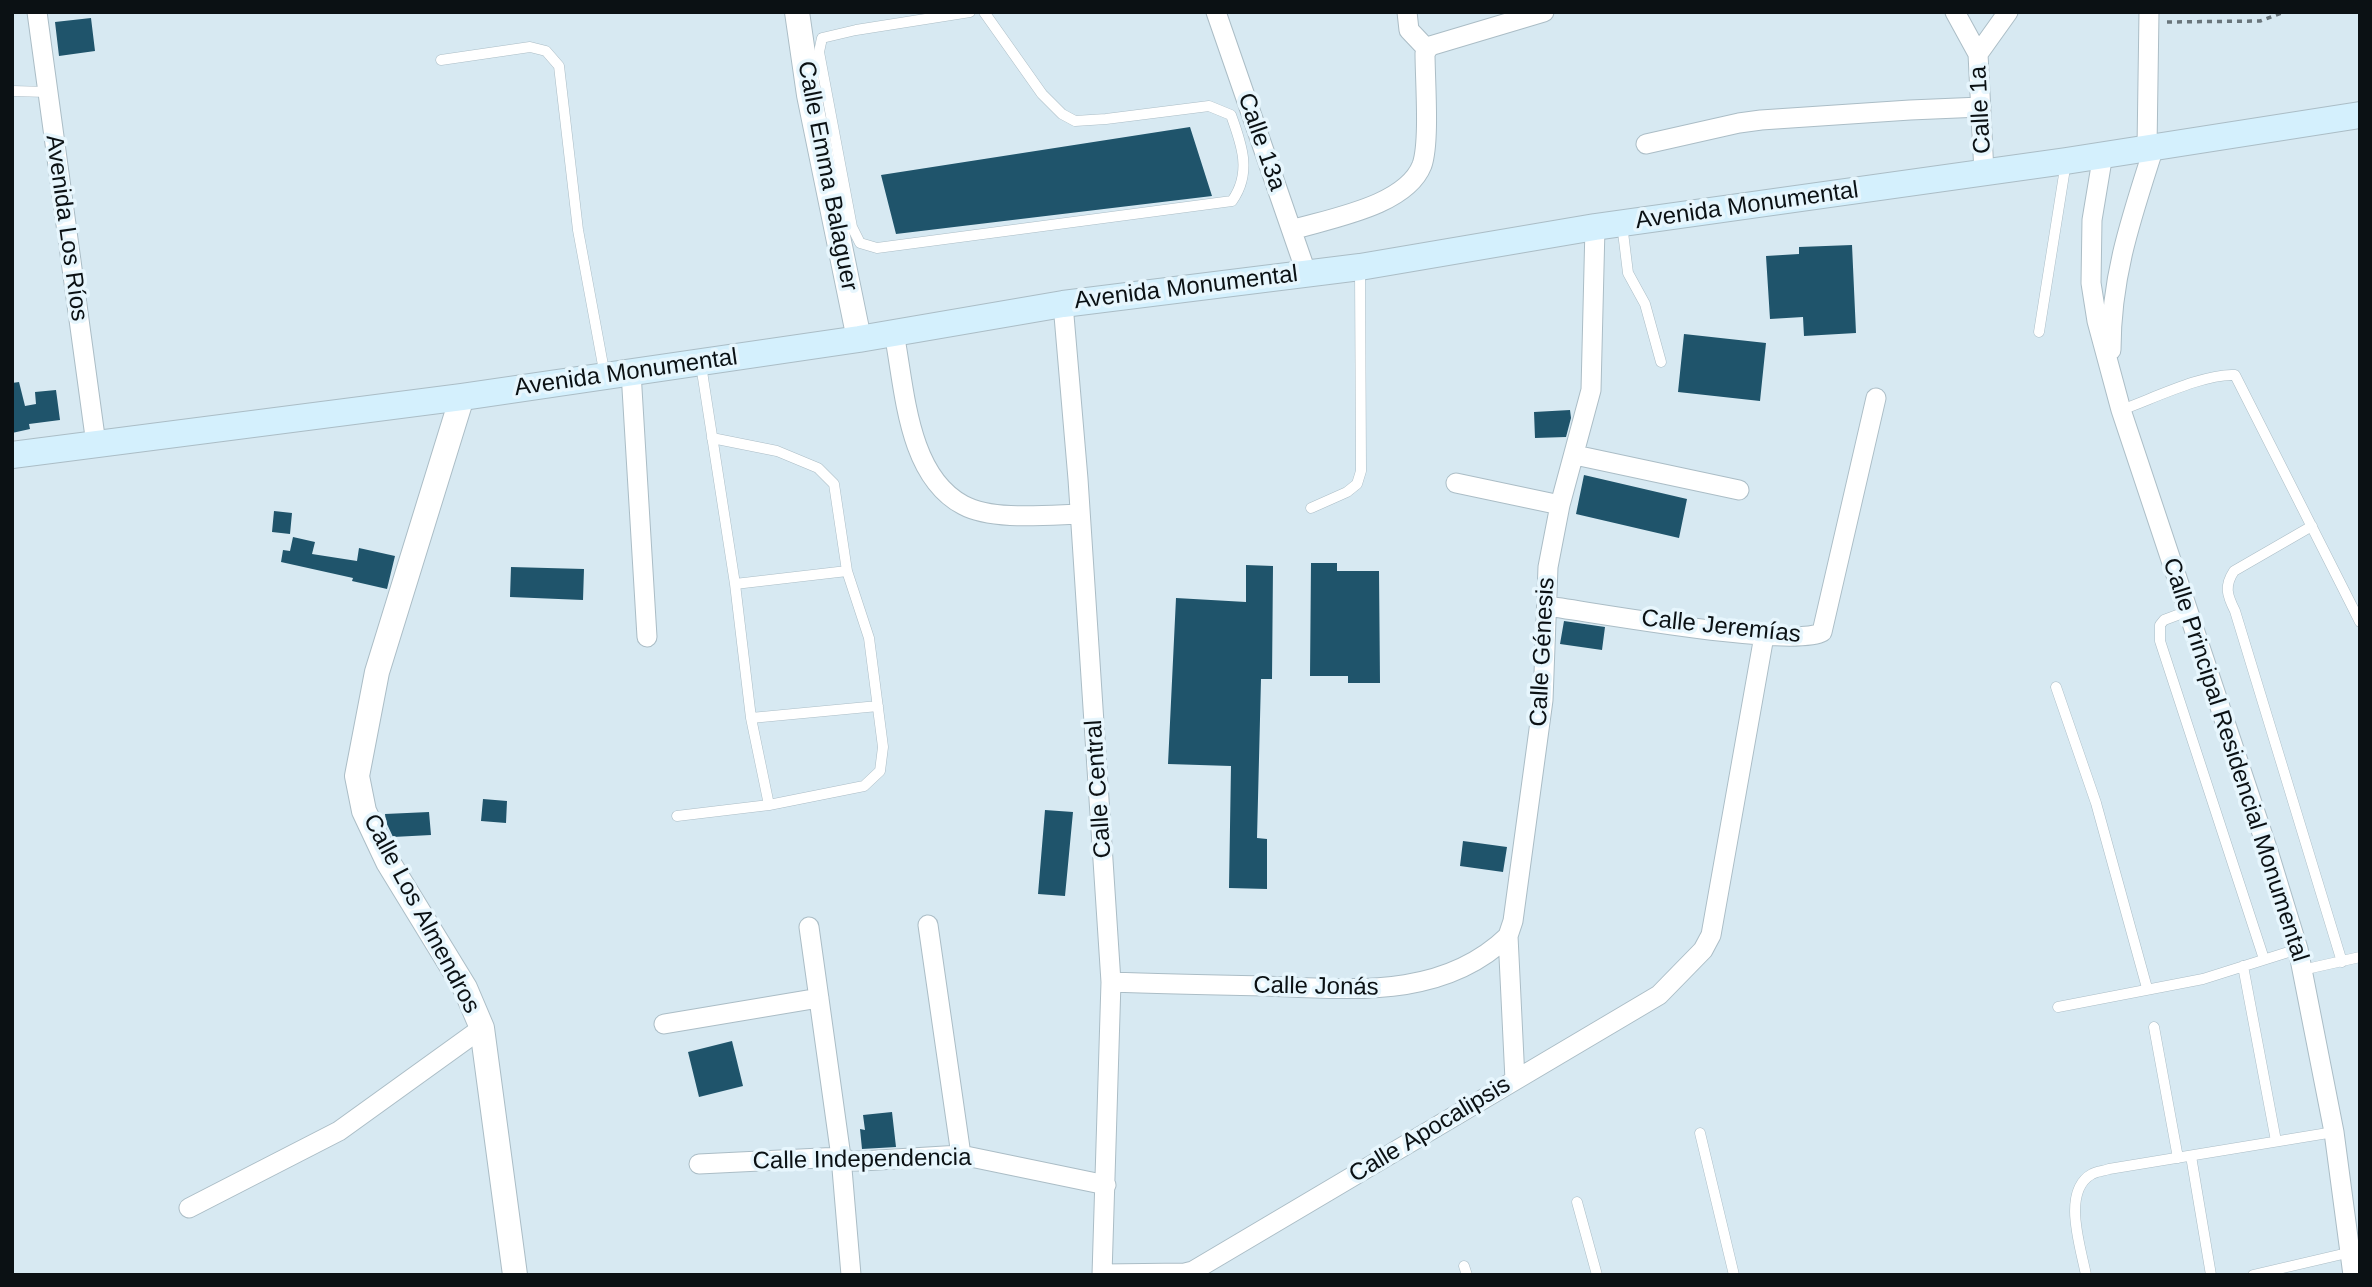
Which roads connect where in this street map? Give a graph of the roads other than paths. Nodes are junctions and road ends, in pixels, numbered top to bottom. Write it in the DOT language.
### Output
graph roads {
  1 [pos="37,12"];
  2 [pos="797,12"];
  3 [pos="970,12"];
  4 [pos="984,12"];
  5 [pos="1216,12"];
  6 [pos="1407,12"];
  7 [pos="1544,12"];
  8 [pos="1955,12"];
  9 [pos="2008,12"];
  10 [pos="2148,17"];
  11 [pos="1427,50"];
  12 [pos="1978,54"];
  13 [pos="441,60"];
  14 [pos="12,91"];
  15 [pos="47,92"];
  16 [pos="1981,107"];
  17 [pos="2360,115"];
  18 [pos="1647,144"];
  19 [pos="2150,147"];
  20 [pos="2103,155"];
  21 [pos="2066,161"];
  22 [pos="1984,173"];
  23 [pos="1622,224"];
  24 [pos="1595,228"];
  25 [pos="1292,230"];
  26 [pos="2092,230"];
  27 [pos="2125,238"];
  28 [pos="1360,267"];
  29 [pos="1306,272"];
  30 [pos="1063,304"];
  31 [pos="2039,332"];
  32 [pos="894,333"];
  33 [pos="859,339"];
  34 [pos="700,362"];
  35 [pos="1661,362"];
  36 [pos="618,374"];
  37 [pos="2112,375"];
  38 [pos="462,397"];
  39 [pos="1876,398"];
  40 [pos="2121,411"];
  41 [pos="712,438"];
  42 [pos="96,444"];
  43 [pos="1575,455"];
  44 [pos="12,456"];
  45 [pos="1456,483"];
  46 [pos="1739,490"];
  47 [pos="1560,505"];
  48 [pos="1311,509"];
  49 [pos="1080,514"];
  50 [pos="2312,526"];
  51 [pos="847,571"];
  52 [pos="735,584"];
  53 [pos="1547,606"];
  54 [pos="2188,611"];
  55 [pos="2360,622"];
  56 [pos="1764,636"];
  57 [pos="647,637"];
  58 [pos="2056,687"];
  59 [pos="878,706"];
  60 [pos="751,718"];
  61 [pos="769,805"];
  62 [pos="677,816"];
  63 [pos="928,925"];
  64 [pos="809,927"];
  65 [pos="1508,936"];
  66 [pos="2298,949"];
  67 [pos="2360,957"];
  68 [pos="2264,959"];
  69 [pos="2342,962"];
  70 [pos="2243,966"];
  71 [pos="2302,970"];
  72 [pos="1111,982"];
  73 [pos="2147,988"];
  74 [pos="820,998"];
  75 [pos="2058,1007"];
  76 [pos="664,1024"];
  77 [pos="2154,1027"];
  78 [pos="482,1028"];
  79 [pos="1515,1080"];
  80 [pos="2333,1132"];
  81 [pos="1700,1133"];
  82 [pos="2276,1141"];
  83 [pos="961,1155"];
  84 [pos="2192,1156"];
  85 [pos="841,1157"];
  86 [pos="2178,1158"];
  87 [pos="699,1164"];
  88 [pos="1106,1185"];
  89 [pos="1577,1202"];
  90 [pos="189,1208"];
  91 [pos="2355,1251"];
  92 [pos="1102,1274"];
  93 [pos="515,1275"];
  94 [pos="851,1275"];
  95 [pos="1597,1275"];
  96 [pos="1734,1275"];
  97 [pos="2086,1275"];
  98 [pos="2211,1275"];
  99 [pos="2253,1275"];
  100 [pos="2353,1275"];
  1 -- 15 [label="street, Avenida Los Ríos"];
  2 -- 33 [label="street, Calle Emma Balaguer"];
  3 -- 4 [label="lane"];
  5 -- 25 [label="street, Calle 13a"];
  6 -- 11 [label="street"];
  7 -- 11 [label="street"];
  8 -- 12 [label="street, Calle 1a"];
  9 -- 12 [label="street"];
  10 -- 19 [label="street, Calle Principal Residencial Monumental"];
  11 -- 25 [label="street"];
  12 -- 16 [label="street, Calle 1a"];
  13 -- 36 [label="lane"];
  14 -- 15 [label="lane"];
  15 -- 42 [label="street, Avenida Los Ríos"];
  16 -- 18 [label="street"];
  16 -- 22 [label="street, Calle 1a"];
  17 -- 19 [label="main road, Avenida Monumental"];
  19 -- 20 [label="main road, Avenida Monumental"];
  19 -- 27 [label="street, Calle Principal Residencial Monumental"];
  20 -- 21 [label="main road, Avenida Monumental"];
  20 -- 26 [label="street, Calle Principal Residencial Monumental"];
  21 -- 22 [label="main road, Avenida Monumental"];
  21 -- 31 [label="lane"];
  22 -- 23 [label="main road, Avenida Monumental"];
  23 -- 24 [label="main road, Avenida Monumental"];
  23 -- 35 [label="lane"];
  24 -- 28 [label="main road, Avenida Monumental"];
  24 -- 43 [label="street, Calle Génesis"];
  25 -- 29 [label="street, Calle 13a"];
  26 -- 27 [label="street"];
  26 -- 37 [label="street, Calle Principal Residencial Monumental"];
  27 -- 37 [label="street, Calle Principal Residencial Monumental"];
  28 -- 29 [label="main road, Avenida Monumental"];
  28 -- 48 [label="lane"];
  29 -- 30 [label="main road, Avenida Monumental"];
  30 -- 32 [label="main road, Avenida Monumental"];
  30 -- 49 [label="street, Calle Central"];
  32 -- 33 [label="main road, Avenida Monumental"];
  32 -- 49 [label="street"];
  33 -- 34 [label="main road, Avenida Monumental"];
  34 -- 36 [label="main road, Avenida Monumental"];
  34 -- 41 [label="lane"];
  36 -- 38 [label="main road, Avenida Monumental"];
  36 -- 57 [label="street"];
  37 -- 40 [label="street, Calle Principal Residencial Monumental"];
  38 -- 42 [label="main road, Avenida Monumental"];
  38 -- 78 [label="street, Calle Los Almendros"];
  39 -- 56 [label="street, Calle Jeremías"];
  40 -- 50 [label="lane"];
  40 -- 54 [label="street, Calle Principal Residencial Monumental"];
  41 -- 51 [label="lane"];
  41 -- 52 [label="lane"];
  42 -- 44 [label="main road, Avenida Monumental"];
  43 -- 46 [label="street"];
  43 -- 47 [label="street, Calle Génesis"];
  45 -- 47 [label="street"];
  47 -- 53 [label="street, Calle Génesis"];
  49 -- 72 [label="street, Calle Central"];
  50 -- 55 [label="lane"];
  50 -- 69 [label="lane"];
  51 -- 52 [label="lane"];
  51 -- 59 [label="lane"];
  52 -- 60 [label="lane"];
  53 -- 56 [label="street, Calle Jeremías"];
  53 -- 65 [label="street, Calle Génesis"];
  54 -- 66 [label="street, Calle Principal Residencial Monumental"];
  54 -- 68 [label="lane"];
  56 -- 79 [label="street, Calle Apocalipsis"];
  58 -- 73 [label="lane"];
  59 -- 60 [label="lane"];
  59 -- 61 [label="lane"];
  60 -- 61 [label="lane"];
  61 -- 62 [label="lane"];
  63 -- 83 [label="street"];
  64 -- 74 [label="street"];
  65 -- 72 [label="street, Calle Jonás"];
  65 -- 79 [label="street, Calle Génesis"];
  66 -- 68 [label="lane"];
  66 -- 71 [label="street, Calle Principal Residencial Monumental"];
  67 -- 69 [label="lane"];
  68 -- 70 [label="lane"];
  69 -- 71 [label="lane"];
  70 -- 73 [label="lane"];
  70 -- 82 [label="lane"];
  71 -- 80 [label="street, Calle Principal Residencial Monumental"];
  72 -- 88 [label="street, Calle Central"];
  73 -- 75 [label="lane"];
  74 -- 76 [label="street"];
  74 -- 85 [label="street"];
  77 -- 86 [label="lane"];
  78 -- 90 [label="street"];
  78 -- 93 [label="street, Calle Los Almendros"];
  79 -- 92 [label="street, Calle Apocalipsis"];
  80 -- 82 [label="lane"];
  80 -- 91 [label="street, Calle Principal Residencial Monumental"];
  81 -- 96 [label="lane"];
  82 -- 84 [label="lane"];
  83 -- 85 [label="street, Calle Independencia"];
  83 -- 88 [label="street, Calle Independencia"];
  84 -- 86 [label="lane"];
  84 -- 98 [label="lane"];
  85 -- 87 [label="street, Calle Independencia"];
  85 -- 94 [label="street"];
  86 -- 97 [label="lane"];
  88 -- 92 [label="street, Calle Central"];
  89 -- 95 [label="lane"];
  91 -- 99 [label="lane"];
  91 -- 100 [label="street, Calle Principal Residencial Monumental"];
}
